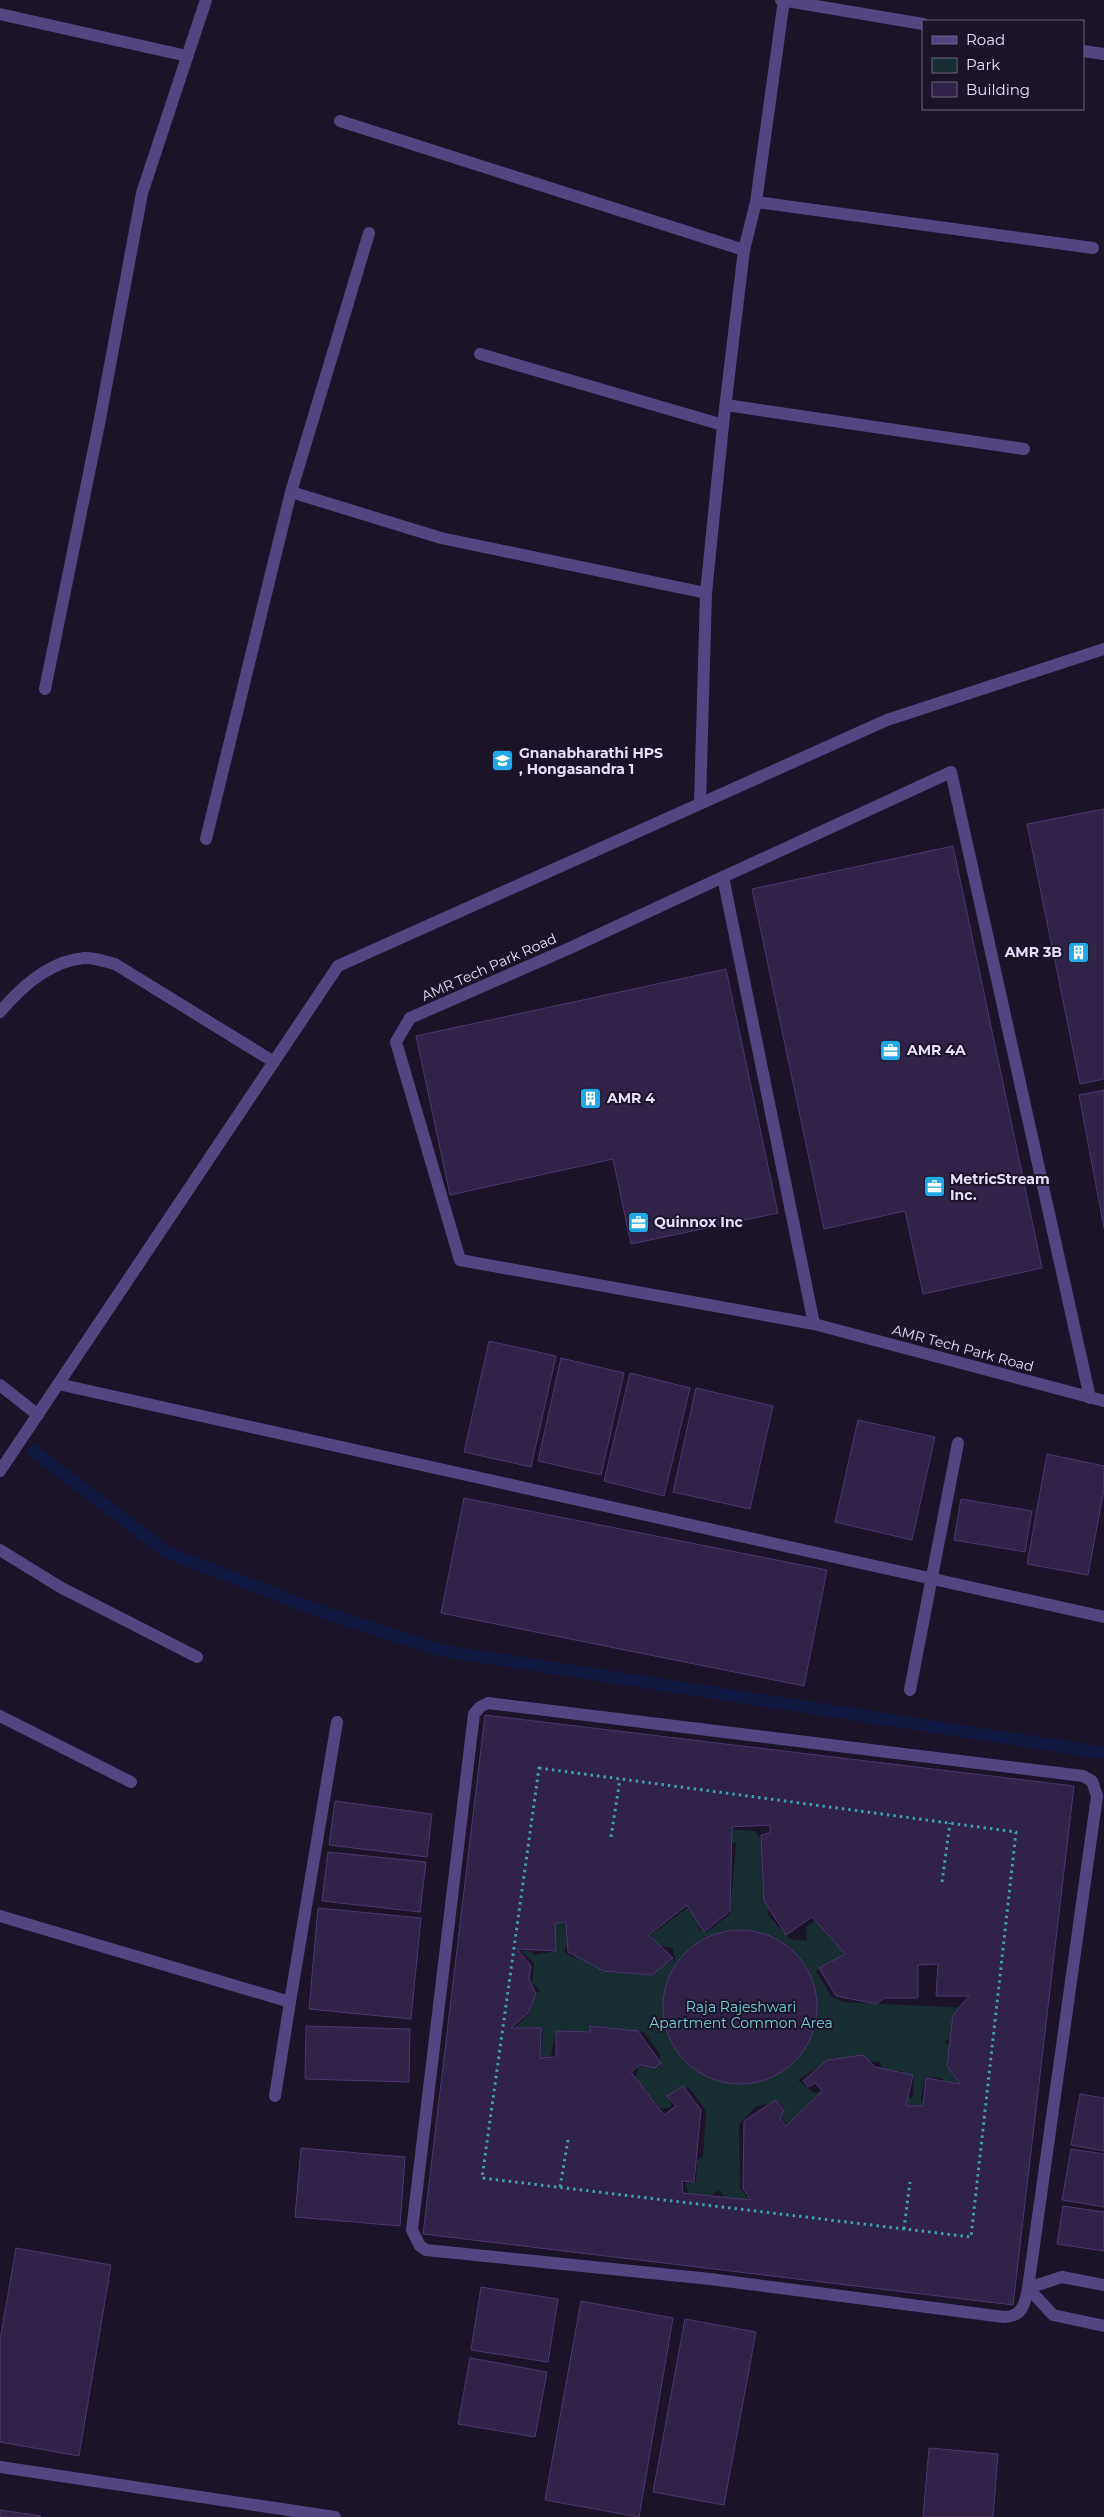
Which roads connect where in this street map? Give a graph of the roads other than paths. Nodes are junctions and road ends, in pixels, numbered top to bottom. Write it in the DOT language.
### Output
graph roads {
  1 [pos="206,0"];
  2 [pos="783,0"];
  3 [pos="0,14"];
  4 [pos="922,24"];
  5 [pos="1084,51"];
  6 [pos="1104,54"];
  7 [pos="187,56"];
  8 [pos="340,121"];
  9 [pos="756,202"];
  10 [pos="370,233"];
  11 [pos="1093,248"];
  12 [pos="744,250"];
  13 [pos="480,354"];
  14 [pos="726,405"];
  15 [pos="723,425"];
  16 [pos="1024,449"];
  17 [pos="291,492"];
  18 [pos="706,594"];
  19 [pos="1104,649"];
  20 [pos="45,689"];
  21 [pos="700,803"];
  22 [pos="206,839"];
  23 [pos="723,877"];
  24 [pos="0,1012"];
  25 [pos="274,1062"];
  26 [pos="814,1324"];
  27 [pos="58,1384"];
  28 [pos="0,1385"];
  29 [pos="1090,1398"];
  30 [pos="1104,1401"];
  31 [pos="38,1415"];
  32 [pos="958,1443"];
  33 [pos="0,1471"];
  34 [pos="0,1550"];
  35 [pos="932,1579"];
  36 [pos="1104,1617"];
  37 [pos="197,1657"];
  38 [pos="910,1690"];
  39 [pos="0,1716"];
  40 [pos="337,1722"];
  41 [pos="131,1782"];
  42 [pos="0,1916"];
  43 [pos="290,2002"];
  44 [pos="275,2096"];
  45 [pos="1104,2285"];
  46 [pos="1028,2288"];
  47 [pos="1104,2326"];
  48 [pos="0,2467"];
  49 [pos="335,2517"];
  1 -- 7 [label="street"];
  2 -- 4 [label="street"];
  2 -- 9 [label="street"];
  3 -- 7 [label="street"];
  5 -- 6 [label="street"];
  7 -- 20 [label="street"];
  8 -- 12 [label="street"];
  9 -- 11 [label="street"];
  9 -- 12 [label="street"];
  10 -- 17 [label="street"];
  12 -- 14 [label="street"];
  13 -- 15 [label="street"];
  14 -- 15 [label="street"];
  14 -- 16 [label="street"];
  15 -- 18 [label="street"];
  17 -- 18 [label="street"];
  17 -- 22 [label="street"];
  18 -- 21 [label="street"];
  19 -- 21 [label="street"];
  21 -- 25 [label="street"];
  23 -- 26 [label="street"];
  23 -- 26 [label="street, AMR Tech Park Road"];
  23 -- 29 [label="street"];
  24 -- 25 [label="street"];
  25 -- 27 [label="street"];
  26 -- 29 [label="street, AMR Tech Park Road"];
  27 -- 31 [label="street"];
  27 -- 35 [label="street"];
  28 -- 31 [label="street"];
  29 -- 30 [label="street, AMR Tech Park Road"];
  31 -- 33 [label="street"];
  32 -- 35 [label="street"];
  34 -- 37 [label="street"];
  35 -- 36 [label="street"];
  35 -- 38 [label="street"];
  39 -- 41 [label="street"];
  40 -- 43 [label="street"];
  42 -- 43 [label="street"];
  43 -- 44 [label="street"];
  45 -- 46 [label="street"];
  46 -- 46 [label="street"];
  46 -- 47 [label="street"];
  48 -- 49 [label="street"];
}
